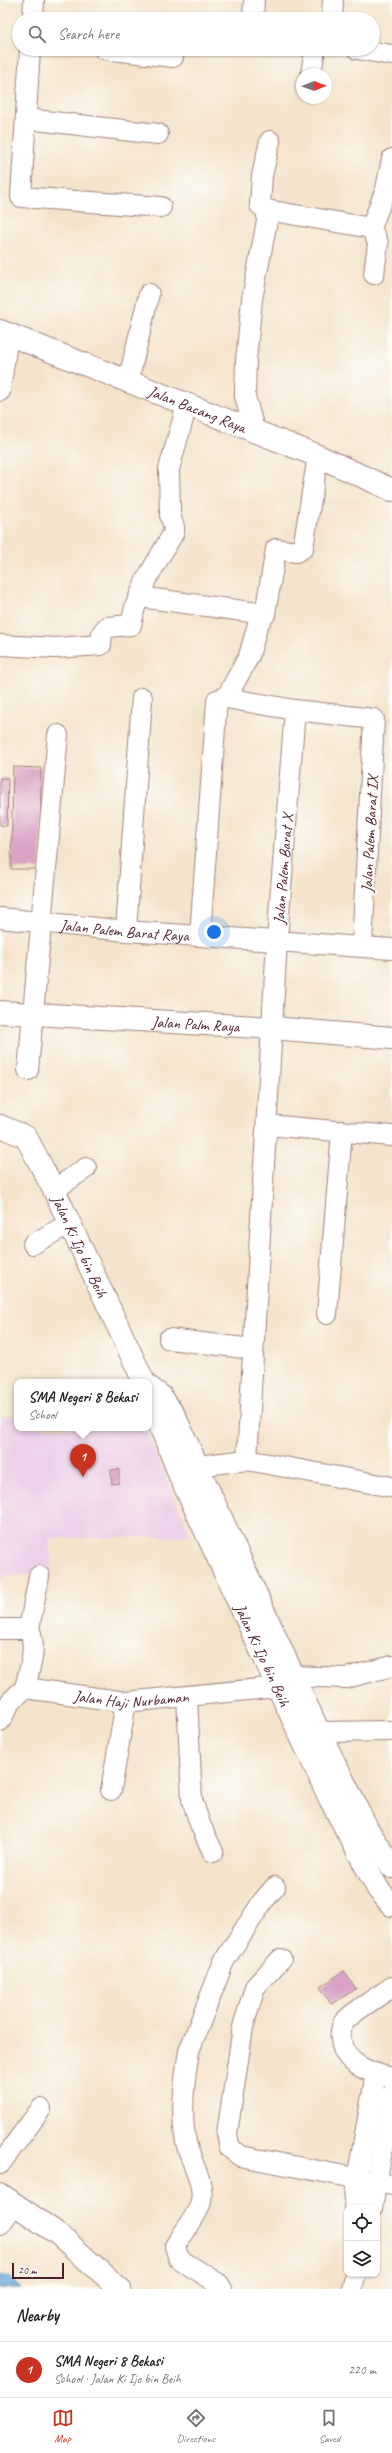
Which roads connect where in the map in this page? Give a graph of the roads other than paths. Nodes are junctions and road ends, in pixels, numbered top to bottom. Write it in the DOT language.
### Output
graph roads {
  1 [pos="34,0"];
  2 [pos="254,0"];
  3 [pos="333,0"];
  4 [pos="33,12"];
  5 [pos="254,12"];
  6 [pos="332,12"];
  7 [pos="380,53"];
  8 [pos="392,55"];
  9 [pos="30,56"];
  10 [pos="164,56"];
  11 [pos="314,56"];
  12 [pos="173,57"];
  13 [pos="312,68"];
  14 [pos="27,119"];
  15 [pos="158,134"];
  16 [pos="270,141"];
  17 [pos="392,159"];
  18 [pos="389,190"];
  19 [pos="161,207"];
  20 [pos="267,210"];
  21 [pos="370,228"];
  22 [pos="374,274"];
  23 [pos="149,294"];
  24 [pos="4,333"];
  25 [pos="128,382"];
  26 [pos="0,391"];
  27 [pos="187,405"];
  28 [pos="254,433"];
  29 [pos="318,456"];
  30 [pos="392,490"];
  31 [pos="140,597"];
  32 [pos="265,614"];
  33 [pos="0,645"];
  34 [pos="142,698"];
  35 [pos="226,698"];
  36 [pos="295,710"];
  37 [pos="58,735"];
  38 [pos="0,918"];
  39 [pos="42,921"];
  40 [pos="126,931"];
  41 [pos="200,936"];
  42 [pos="277,940"];
  43 [pos="362,946"];
  44 [pos="392,948"];
  45 [pos="0,1012"];
  46 [pos="32,1013"];
  47 [pos="272,1028"];
  48 [pos="392,1038"];
  49 [pos="28,1070"];
  50 [pos="268,1125"];
  51 [pos="0,1126"];
  52 [pos="342,1131"];
  53 [pos="392,1136"];
  54 [pos="86,1168"];
  55 [pos="54,1190"];
  56 [pos="70,1223"];
  57 [pos="33,1244"];
  58 [pos="327,1314"];
  59 [pos="169,1339"];
  60 [pos="252,1349"];
  61 [pos="143,1379"];
  62 [pos="152,1389"];
  63 [pos="152,1405"];
  64 [pos="247,1460"];
  65 [pos="197,1466"];
  66 [pos="392,1487"];
  67 [pos="39,1576"];
  68 [pos="0,1629"];
  69 [pos="29,1629"];
  70 [pos="392,1666"];
  71 [pos="286,1682"];
  72 [pos="25,1688"];
  73 [pos="187,1697"];
  74 [pos="126,1702"];
  75 [pos="0,1721"];
  76 [pos="392,1731"];
  77 [pos="310,1734"];
  78 [pos="111,1790"];
  79 [pos="213,1852"];
  80 [pos="392,1866"];
  81 [pos="275,1887"];
  82 [pos="392,1905"];
  83 [pos="281,1958"];
  84 [pos="392,1987"];
  85 [pos="384,2076"];
  86 [pos="392,2094"];
  87 [pos="41,2109"];
  88 [pos="0,2164"];
  89 [pos="357,2178"];
  90 [pos="384,2183"];
  91 [pos="6,2199"];
  92 [pos="354,2205"];
  93 [pos="373,2205"];
  94 [pos="0,2224"];
  95 [pos="120,2289"];
  96 [pos="222,2289"];
  1 -- 4 [label="street"];
  2 -- 5 [label="street"];
  3 -- 6 [label="street"];
  7 -- 8 [label="street"];
  9 -- 14 [label="street"];
  10 -- 12 [label="street"];
  11 -- 13 [label="street"];
  14 -- 15 [label="street"];
  14 -- 19 [label="street"];
  16 -- 20 [label="street"];
  17 -- 18 [label="street"];
  18 -- 21 [label="street"];
  20 -- 21 [label="street"];
  20 -- 28 [label="street"];
  21 -- 22 [label="street"];
  23 -- 25 [label="street"];
  24 -- 25 [label="street, Jalan Bacang Raya"];
  24 -- 26 [label="street"];
  25 -- 27 [label="street, Jalan Bacang Raya"];
  27 -- 28 [label="street, Jalan Bacang Raya"];
  27 -- 31 [label="street"];
  28 -- 29 [label="street, Jalan Bacang Raya"];
  29 -- 30 [label="street, Jalan Bacang Raya"];
  29 -- 32 [label="street"];
  31 -- 32 [label="street"];
  31 -- 33 [label="street"];
  32 -- 35 [label="street"];
  34 -- 40 [label="street"];
  35 -- 36 [label="street"];
  35 -- 41 [label="street"];
  36 -- 42 [label="street, Jalan Palem Barat X"];
  36 -- 43 [label="street, Jalan Palem Barat IX"];
  37 -- 39 [label="street"];
  38 -- 39 [label="street, Jalan Palem Barat Raya"];
  39 -- 40 [label="street, Jalan Palem Barat Raya"];
  39 -- 46 [label="street"];
  40 -- 41 [label="street, Jalan Palem Barat Raya"];
  41 -- 42 [label="street, Jalan Palem Barat Raya"];
  42 -- 43 [label="street, Jalan Palem Barat Raya"];
  42 -- 47 [label="street, Jalan Palem Barat X"];
  43 -- 44 [label="street, Jalan Palem Barat Raya"];
  45 -- 46 [label="street, Jalan Palm Raya"];
  46 -- 47 [label="street, Jalan Palm Raya"];
  46 -- 49 [label="street"];
  47 -- 48 [label="street, Jalan Palm Raya"];
  47 -- 50 [label="street, Jalan Palem Barat X"];
  50 -- 52 [label="street"];
  50 -- 60 [label="street, Jalan Palem Barat X"];
  51 -- 55 [label="street, Jalan Ki Ijo bin Beih"];
  52 -- 53 [label="street"];
  52 -- 58 [label="street"];
  54 -- 55 [label="street"];
  55 -- 56 [label="street, Jalan Ki Ijo bin Beih"];
  56 -- 57 [label="street"];
  56 -- 61 [label="street, Jalan Ki Ijo bin Beih"];
  59 -- 60 [label="street"];
  60 -- 64 [label="street, Jalan Palem Barat X"];
  62 -- 65 [label="street, Jalan Ki Ijo bin Beih"];
  63 -- 71 [label="street, Jalan Ki Ijo bin Beih"];
  64 -- 65 [label="street"];
  64 -- 66 [label="street"];
  65 -- 71 [label="street, Jalan Ki Ijo bin Beih"];
  67 -- 69 [label="street"];
  68 -- 69 [label="street"];
  69 -- 72 [label="street"];
  70 -- 71 [label="street, Jalan Haji Nurbaman"];
  71 -- 73 [label="street, Jalan Haji Nurbaman"];
  71 -- 77 [label="street, Jalan Ki Ijo bin Beih"];
  72 -- 74 [label="street, Jalan Haji Nurbaman"];
  72 -- 75 [label="street"];
  73 -- 74 [label="street, Jalan Haji Nurbaman"];
  73 -- 79 [label="street"];
  74 -- 78 [label="street"];
  76 -- 77 [label="street"];
  77 -- 80 [label="street, Jalan Ki Ijo bin Beih"];
  77 -- 82 [label="street, Jalan Ki Ijo bin Beih"];
  81 -- 96 [label="street"];
  83 -- 89 [label="street"];
  84 -- 85 [label="street"];
  85 -- 89 [label="street"];
  86 -- 90 [label="street"];
  87 -- 88 [label="street"];
  89 -- 90 [label="street"];
  89 -- 92 [label="street"];
  90 -- 93 [label="street"];
  91 -- 94 [label="street"];
  91 -- 95 [label="street"];
}
